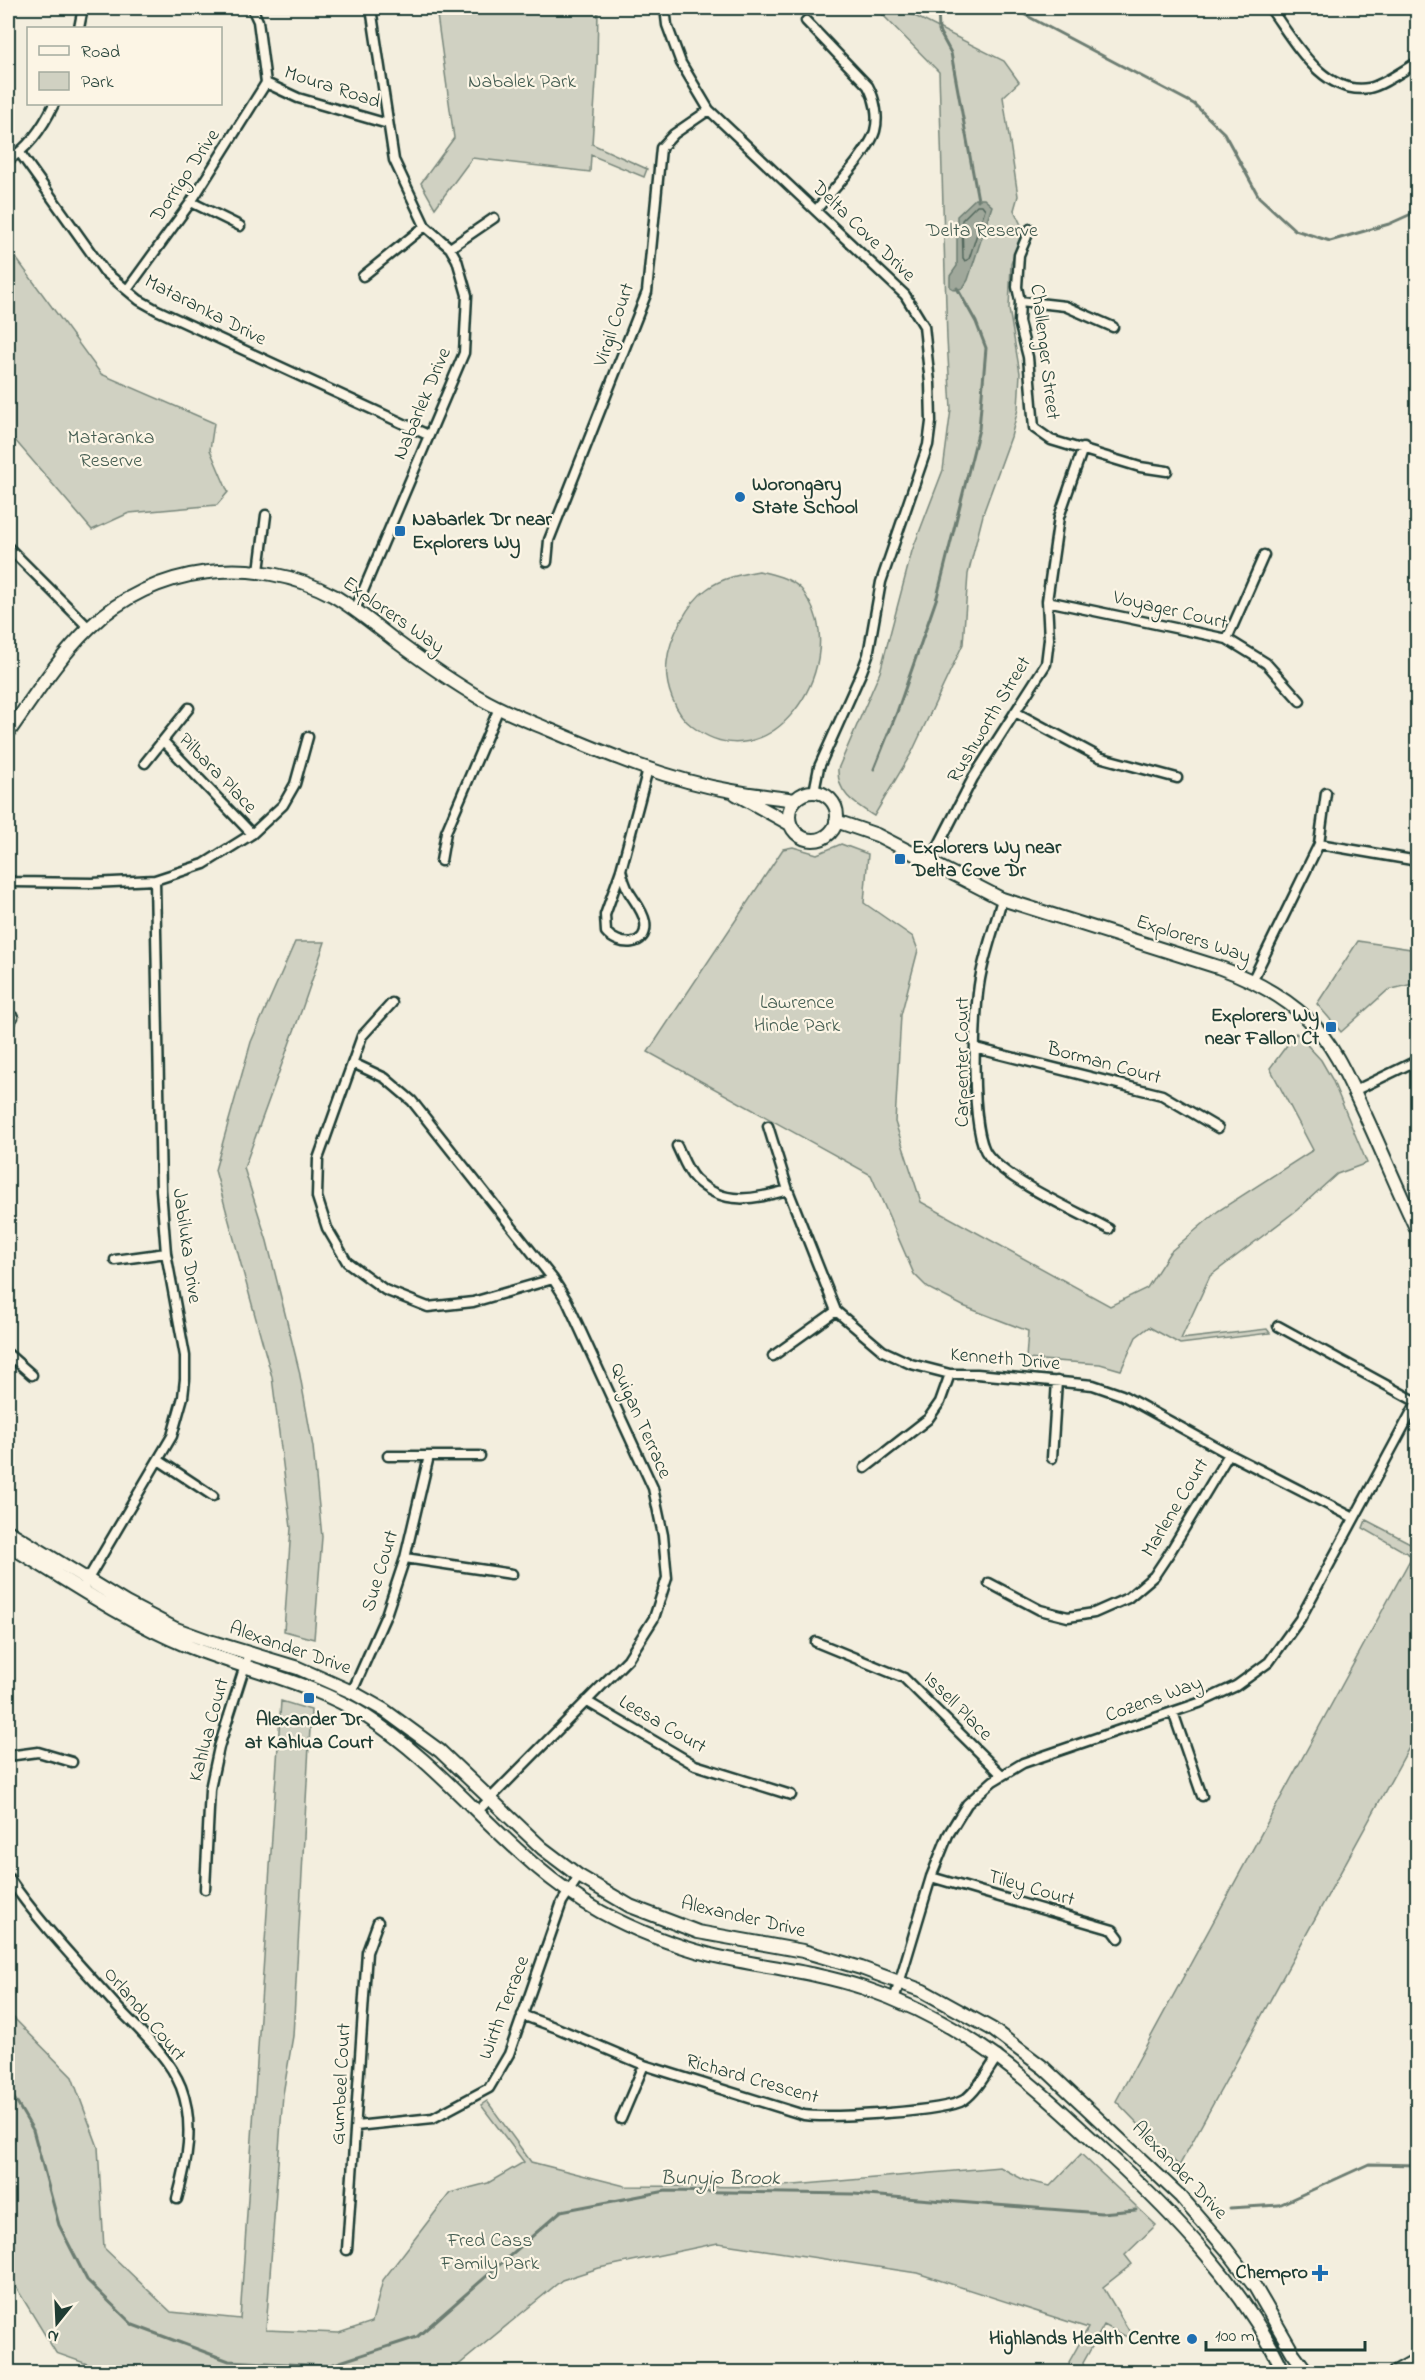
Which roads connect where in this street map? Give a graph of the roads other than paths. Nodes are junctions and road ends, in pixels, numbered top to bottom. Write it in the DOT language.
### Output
graph roads {
  1 [pos="82,8"];
  2 [pos="252,8"];
  3 [pos="370,8"];
  4 [pos="665,8"];
  5 [pos="1270,8"];
  6 [pos="806,21"];
  7 [pos="79,27"];
  8 [pos="1418,62"];
  9 [pos="266,83"];
  10 [pos="54,105"];
  11 [pos="710,110"];
  12 [pos="388,124"];
  13 [pos="20,153"];
  14 [pos="8,160"];
  15 [pos="191,202"];
  16 [pos="817,209"];
  17 [pos="494,218"];
  18 [pos="240,226"];
  19 [pos="425,226"];
  20 [pos="1030,230"];
  21 [pos="450,248"];
  22 [pos="363,276"];
  23 [pos="127,290"];
  24 [pos="1020,301"];
  25 [pos="1113,327"];
  26 [pos="428,435"];
  27 [pos="1083,448"];
  28 [pos="1167,471"];
  29 [pos="266,515"];
  30 [pos="8,547"];
  31 [pos="1264,555"];
  32 [pos="547,562"];
  33 [pos="259,571"];
  34 [pos="1047,601"];
  35 [pos="355,610"];
  36 [pos="89,628"];
  37 [pos="1227,639"];
  38 [pos="1300,701"];
  39 [pos="189,708"];
  40 [pos="499,708"];
  41 [pos="1016,712"];
  42 [pos="8,733"];
  43 [pos="308,737"];
  44 [pos="163,741"];
  45 [pos="145,763"];
  46 [pos="648,769"];
  47 [pos="1177,778"];
  48 [pos="730,791"];
  49 [pos="814,792"];
  50 [pos="1326,793"];
  51 [pos="795,800"];
  52 [pos="836,821"];
  53 [pos="790,824"];
  54 [pos="252,834"];
  55 [pos="1319,844"];
  56 [pos="441,861"];
  57 [pos="1418,861"];
  58 [pos="930,862"];
  59 [pos="621,870"];
  60 [pos="8,879"];
  61 [pos="155,879"];
  62 [pos="1002,899"];
  63 [pos="1252,981"];
  64 [pos="392,1003"];
  65 [pos="975,1048"];
  66 [pos="1418,1060"];
  67 [pos="353,1063"];
  68 [pos="1354,1091"];
  69 [pos="768,1126"];
  70 [pos="1218,1128"];
  71 [pos="677,1146"];
  72 [pos="788,1191"];
  73 [pos="1417,1228"];
  74 [pos="1108,1229"];
  75 [pos="166,1253"];
  76 [pos="115,1260"];
  77 [pos="553,1279"];
  78 [pos="836,1311"];
  79 [pos="1278,1326"];
  80 [pos="8,1354"];
  81 [pos="773,1356"];
  82 [pos="950,1374"];
  83 [pos="32,1375"];
  84 [pos="1057,1381"];
  85 [pos="1417,1401"];
  86 [pos="1229,1454"];
  87 [pos="388,1456"];
  88 [pos="429,1456"];
  89 [pos="480,1456"];
  90 [pos="1052,1458"];
  91 [pos="159,1461"];
  92 [pos="865,1468"];
  93 [pos="213,1496"];
  94 [pos="1354,1518"];
  95 [pos="8,1530"];
  96 [pos="8,1545"];
  97 [pos="405,1558"];
  98 [pos="512,1575"];
  99 [pos="88,1579"];
  100 [pos="989,1583"];
  101 [pos="81,1590"];
  102 [pos="816,1642"];
  103 [pos="249,1653"];
  104 [pos="245,1666"];
  105 [pos="352,1692"];
  106 [pos="586,1701"];
  107 [pos="1173,1712"];
  108 [pos="8,1756"];
  109 [pos="72,1762"];
  110 [pos="1002,1775"];
  111 [pos="791,1795"];
  112 [pos="1202,1796"];
  113 [pos="489,1798"];
  114 [pos="477,1812"];
  115 [pos="579,1876"];
  116 [pos="8,1877"];
  117 [pos="931,1877"];
  118 [pos="205,1889"];
  119 [pos="568,1892"];
  120 [pos="378,1922"];
  121 [pos="1119,1938"];
  122 [pos="900,1982"];
  123 [pos="894,2000"];
  124 [pos="522,2015"];
  125 [pos="998,2056"];
  126 [pos="644,2066"];
  127 [pos="621,2119"];
  128 [pos="356,2126"];
  129 [pos="177,2199"];
  130 [pos="347,2250"];
  131 [pos="1418,2359"];
  132 [pos="1284,2373"];
  133 [pos="1307,2373"];
  134 [pos="1395,2373"];
  1 -- 7 [label="street"];
  2 -- 9 [label="street"];
  3 -- 12 [label="street, Nabarlek Drive"];
  4 -- 11 [label="street, Delta Cove Drive"];
  5 -- 8 [label="street"];
  6 -- 16 [label="street"];
  9 -- 12 [label="street, Moura Road"];
  9 -- 15 [label="street, Dorrigo Drive"];
  10 -- 13 [label="street"];
  11 -- 16 [label="street, Delta Cove Drive"];
  11 -- 32 [label="street, Virgil Court"];
  12 -- 19 [label="street, Nabarlek Drive"];
  13 -- 14 [label="street"];
  13 -- 23 [label="street, Mataranka Drive"];
  15 -- 18 [label="street"];
  15 -- 23 [label="street, Dorrigo Drive"];
  16 -- 49 [label="street, Delta Cove Drive"];
  17 -- 21 [label="street"];
  19 -- 21 [label="street, Nabarlek Drive"];
  19 -- 22 [label="street"];
  20 -- 24 [label="street, Challenger Street"];
  21 -- 26 [label="street, Nabarlek Drive"];
  23 -- 26 [label="street, Mataranka Drive"];
  24 -- 25 [label="street"];
  24 -- 27 [label="street, Challenger Street"];
  26 -- 35 [label="street, Nabarlek Drive"];
  27 -- 28 [label="street, Challenger Street"];
  27 -- 34 [label="street, Rushworth Street"];
  29 -- 33 [label="street"];
  30 -- 36 [label="street"];
  31 -- 37 [label="street"];
  33 -- 35 [label="main road, Explorers Way"];
  33 -- 36 [label="main road, Explorers Way"];
  34 -- 37 [label="street, Voyager Court"];
  34 -- 41 [label="street, Rushworth Street"];
  35 -- 40 [label="main road, Explorers Way"];
  36 -- 42 [label="main road, Explorers Way"];
  37 -- 38 [label="street, Voyager Court"];
  39 -- 44 [label="street, Pilbara Place"];
  40 -- 46 [label="main road, Explorers Way"];
  40 -- 56 [label="street"];
  41 -- 47 [label="street"];
  41 -- 58 [label="street, Rushworth Street"];
  43 -- 54 [label="street"];
  44 -- 45 [label="street"];
  44 -- 54 [label="street, Pilbara Place"];
  46 -- 48 [label="main road, Explorers Way"];
  46 -- 59 [label="street"];
  48 -- 51 [label="main road, Explorers Way"];
  48 -- 53 [label="main road, Explorers Way"];
  49 -- 51 [label="main road"];
  49 -- 52 [label="main road"];
  50 -- 55 [label="street"];
  51 -- 53 [label="main road"];
  52 -- 53 [label="main road, Explorers Way"];
  52 -- 58 [label="main road, Explorers Way"];
  54 -- 61 [label="street"];
  55 -- 57 [label="street"];
  55 -- 63 [label="street"];
  58 -- 62 [label="main road, Explorers Way"];
  59 -- 59 [label="street"];
  60 -- 61 [label="street"];
  61 -- 75 [label="street, Jabiluka Drive"];
  62 -- 63 [label="main road, Explorers Way"];
  62 -- 65 [label="street, Carpenter Court"];
  63 -- 68 [label="main road, Explorers Way"];
  64 -- 67 [label="street"];
  65 -- 70 [label="street, Borman Court"];
  65 -- 74 [label="street, Carpenter Court"];
  66 -- 68 [label="street"];
  67 -- 77 [label="street, Quigan Terrace"];
  67 -- 77 [label="street"];
  68 -- 73 [label="main road, Explorers Way"];
  69 -- 72 [label="street, Kenneth Drive"];
  71 -- 72 [label="street"];
  72 -- 78 [label="street, Kenneth Drive"];
  75 -- 76 [label="street"];
  75 -- 91 [label="street, Jabiluka Drive"];
  77 -- 106 [label="street, Quigan Terrace"];
  78 -- 81 [label="street"];
  78 -- 82 [label="street, Kenneth Drive"];
  79 -- 85 [label="street"];
  80 -- 83 [label="street"];
  82 -- 84 [label="street, Kenneth Drive"];
  82 -- 92 [label="street"];
  84 -- 86 [label="street, Kenneth Drive"];
  84 -- 90 [label="street"];
  85 -- 94 [label="street, Cozens Way"];
  86 -- 94 [label="street, Kenneth Drive"];
  86 -- 100 [label="street, Marlene Court"];
  87 -- 88 [label="street"];
  88 -- 89 [label="street"];
  88 -- 97 [label="street, Sue Court"];
  91 -- 93 [label="street"];
  91 -- 99 [label="street, Jabiluka Drive"];
  94 -- 107 [label="street, Cozens Way"];
  95 -- 99 [label="main road, Alexander Drive"];
  96 -- 101 [label="main road, Alexander Drive"];
  97 -- 98 [label="street"];
  97 -- 105 [label="street, Sue Court"];
  99 -- 101 [label="street, Jabiluka Drive"];
  99 -- 103 [label="main road, Alexander Drive"];
  101 -- 104 [label="main road, Alexander Drive"];
  102 -- 110 [label="street, Issell Place"];
  103 -- 104 [label="street, Kahlua Court"];
  103 -- 105 [label="main road, Alexander Drive"];
  104 -- 114 [label="main road, Alexander Drive"];
  104 -- 118 [label="street, Kahlua Court"];
  105 -- 113 [label="main road, Alexander Drive"];
  106 -- 111 [label="street, Leesa Court"];
  106 -- 113 [label="street, Quigan Terrace"];
  107 -- 110 [label="street, Cozens Way"];
  107 -- 112 [label="street"];
  108 -- 109 [label="street"];
  110 -- 117 [label="street, Cozens Way"];
  113 -- 114 [label="street, Quigan Terrace"];
  113 -- 115 [label="main road, Alexander Drive"];
  114 -- 119 [label="main road, Alexander Drive"];
  115 -- 119 [label="street, Wirth Terrace"];
  115 -- 122 [label="main road, Alexander Drive"];
  116 -- 129 [label="street, Orlando Court"];
  117 -- 121 [label="street, Tiley Court"];
  117 -- 122 [label="street, Cozens Way"];
  119 -- 123 [label="main road, Alexander Drive"];
  119 -- 124 [label="street, Wirth Terrace"];
  120 -- 128 [label="street, Gumbeel Court"];
  122 -- 123 [label="street, Cozens Way"];
  122 -- 133 [label="main road, Alexander Drive"];
  123 -- 125 [label="main road, Alexander Drive"];
  124 -- 126 [label="street, Richard Crescent"];
  124 -- 128 [label="street, Wirth Terrace"];
  125 -- 126 [label="street, Richard Crescent"];
  125 -- 132 [label="main road, Alexander Drive"];
  126 -- 127 [label="street"];
  128 -- 130 [label="street, Gumbeel Court"];
  131 -- 134 [label="main road"];
}
